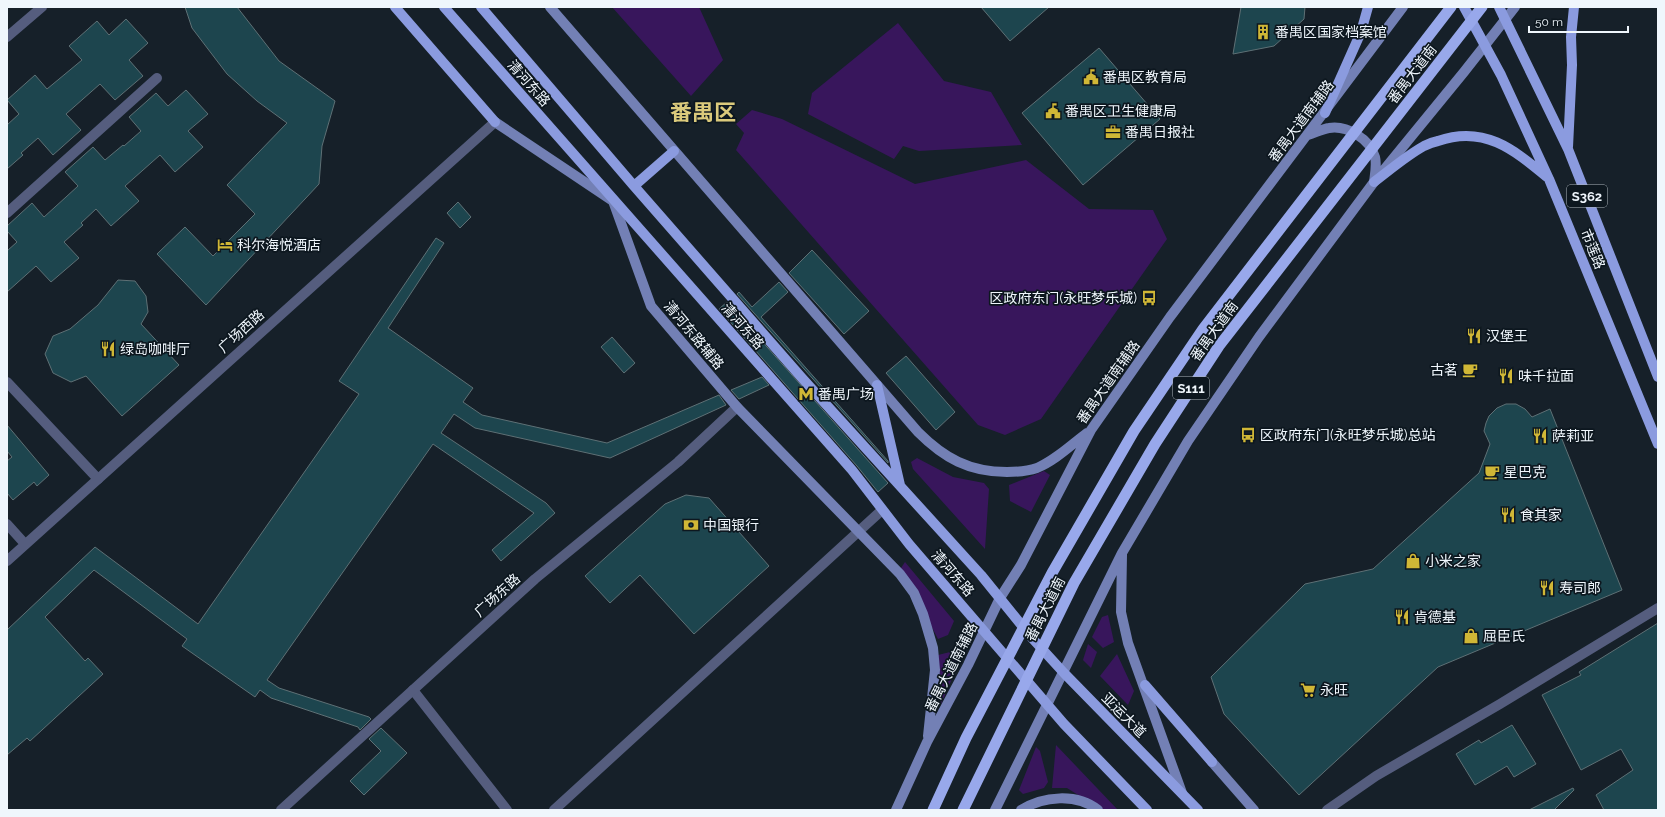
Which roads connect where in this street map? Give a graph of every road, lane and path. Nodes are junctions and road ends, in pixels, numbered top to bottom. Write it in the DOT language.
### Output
graph roads {
  1 [pos="42,7"];
  2 [pos="395,7"];
  3 [pos="444,7"];
  4 [pos="481,7"];
  5 [pos="550,7"];
  6 [pos="1368,7"];
  7 [pos="1403,7"];
  8 [pos="1451,7"];
  9 [pos="1464,7"];
  10 [pos="1482,7"];
  11 [pos="1499,7"];
  12 [pos="1515,7"];
  13 [pos="1574,7"];
  14 [pos="1505,20"];
  15 [pos="7,37"];
  16 [pos="1485,46"];
  17 [pos="157,78"];
  18 [pos="1325,113"];
  19 [pos="495,122"];
  20 [pos="1308,135"];
  21 [pos="1568,149"];
  22 [pos="674,151"];
  23 [pos="1549,179"];
  24 [pos="1374,182"];
  25 [pos="634,186"];
  26 [pos="613,201"];
  27 [pos="7,213"];
  28 [pos="1658,377"];
  29 [pos="7,382"];
  30 [pos="877,385"];
  31 [pos="737,407"];
  32 [pos="1090,430"];
  33 [pos="1658,444"];
  34 [pos="98,479"];
  35 [pos="901,487"];
  36 [pos="882,510"];
  37 [pos="7,524"];
  38 [pos="858,530"];
  39 [pos="25,544"];
  40 [pos="1122,553"];
  41 [pos="7,561"];
  42 [pos="1000,598"];
  43 [pos="1658,608"];
  44 [pos="985,631"];
  45 [pos="1032,638"];
  46 [pos="1064,673"];
  47 [pos="1145,685"];
  48 [pos="413,690"];
  49 [pos="1047,704"];
  50 [pos="928,742"];
  51 [pos="1182,793"];
  52 [pos="281,810"];
  53 [pos="507,810"];
  54 [pos="554,810"];
  55 [pos="896,810"];
  56 [pos="933,810"];
  57 [pos="963,810"];
  58 [pos="995,810"];
  59 [pos="1022,810"];
  60 [pos="1098,810"];
  61 [pos="1147,810"];
  62 [pos="1198,810"];
  63 [pos="1254,810"];
  64 [pos="1327,810"];
  1 -- 15 [label="street"];
  2 -- 19 [label="main road"];
  3 -- 26 [label="main road, 清河东路"];
  4 -- 25 [label="main road, 清河东路"];
  5 -- 22 [label="main road"];
  6 -- 18 [label="main road"];
  7 -- 18 [label="main road, 番禺大道南辅路"];
  8 -- 56 [label="highway, 番禺大道南 / S111"];
  9 -- 16 [label="main road, S362"];
  10 -- 57 [label="highway, 番禺大道南 / S111"];
  11 -- 14 [label="main road, S362"];
  12 -- 14 [label="main road"];
  13 -- 21 [label="main road"];
  14 -- 16 [label="main road"];
  14 -- 21 [label="main road, 市莲路 / S362"];
  16 -- 23 [label="main road, 市莲路 / S362"];
  16 -- 24 [label="main road"];
  17 -- 27 [label="street"];
  18 -- 20 [label="main road, 番禺大道南辅路"];
  19 -- 26 [label="main road"];
  19 -- 34 [label="street, 广场西路"];
  20 -- 24 [label="main road"];
  20 -- 32 [label="main road, 番禺大道南辅路"];
  21 -- 28 [label="main road, 市莲路 / S362"];
  22 -- 25 [label="main road"];
  22 -- 30 [label="main road"];
  23 -- 24 [label="main road"];
  23 -- 33 [label="main road, 市莲路 / S362"];
  24 -- 40 [label="main road"];
  25 -- 35 [label="main road, 清河东路"];
  26 -- 31 [label="main road, 清河东路辅路"];
  26 -- 36 [label="main road, 清河东路"];
  29 -- 34 [label="street"];
  30 -- 32 [label="main road"];
  30 -- 35 [label="main road"];
  31 -- 38 [label="main road, 清河东路辅路"];
  31 -- 48 [label="street, 广场东路"];
  32 -- 42 [label="main road, 番禺大道南辅路"];
  34 -- 39 [label="street, 广场西路"];
  35 -- 42 [label="main road, 清河东路"];
  36 -- 38 [label="street"];
  36 -- 44 [label="main road, 清河东路"];
  37 -- 39 [label="street"];
  38 -- 50 [label="main road, 清河东路辅路"];
  38 -- 54 [label="street"];
  39 -- 41 [label="street, 广场西路"];
  40 -- 46 [label="main road"];
  40 -- 47 [label="main road"];
  42 -- 44 [label="main road, 番禺大道南辅路"];
  42 -- 45 [label="main road, 清河东路"];
  43 -- 64 [label="street"];
  44 -- 49 [label="main road, 清河东路"];
  44 -- 50 [label="main road, 番禺大道南辅路"];
  45 -- 46 [label="main road, 亚运大道"];
  46 -- 49 [label="main road"];
  46 -- 51 [label="main road, 亚运大道"];
  47 -- 51 [label="main road"];
  47 -- 63 [label="main road"];
  48 -- 52 [label="street, 广场东路"];
  48 -- 53 [label="street"];
  49 -- 58 [label="main road"];
  49 -- 61 [label="main road"];
  50 -- 55 [label="main road, 番禺大道南辅路"];
  51 -- 62 [label="main road, 亚运大道"];
  59 -- 60 [label="main road"];
}
